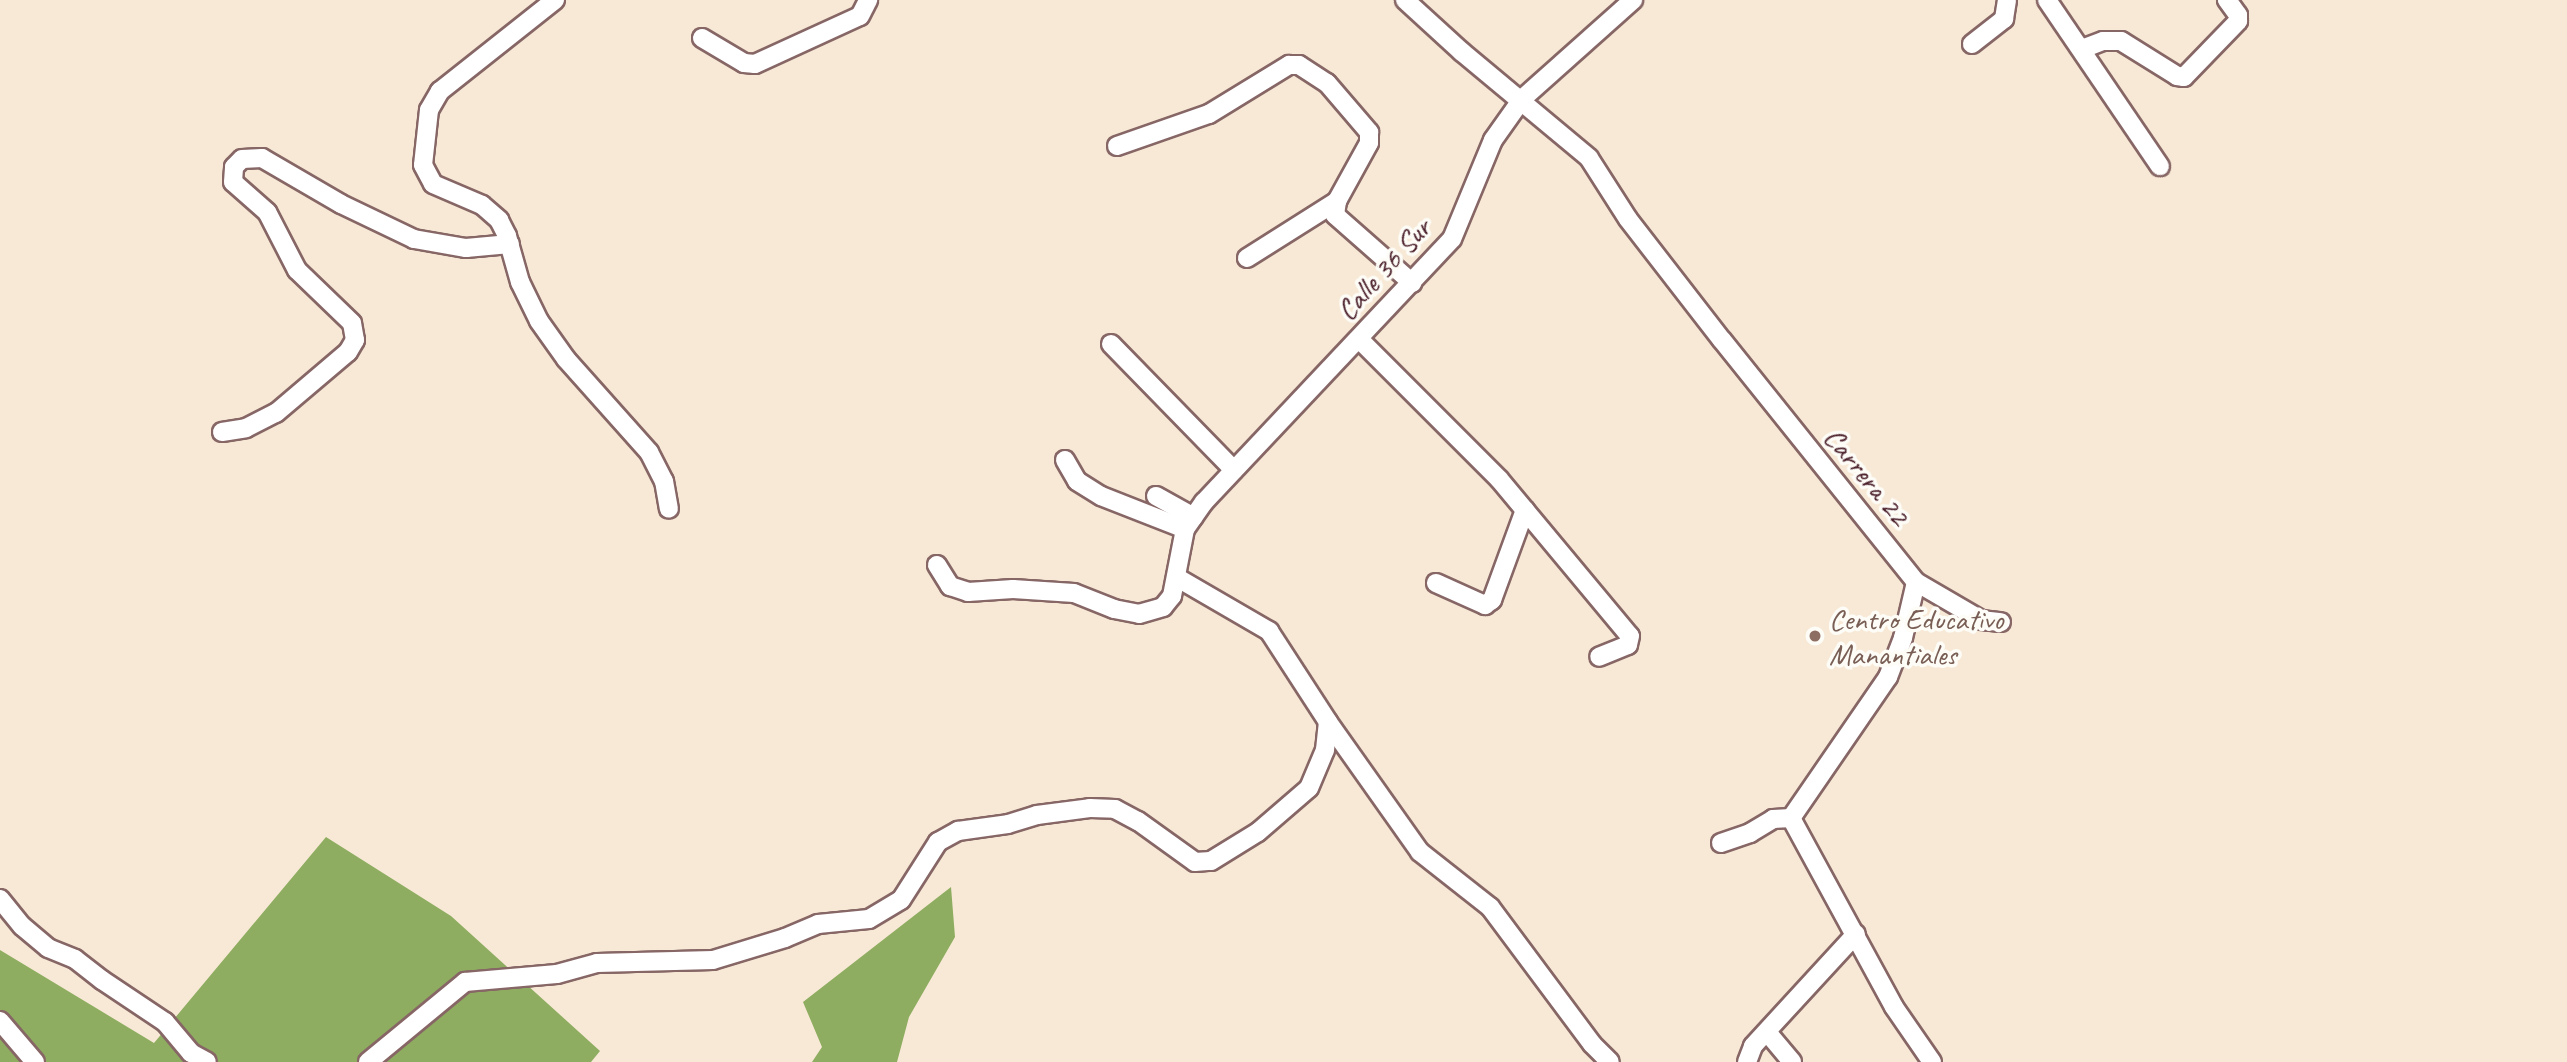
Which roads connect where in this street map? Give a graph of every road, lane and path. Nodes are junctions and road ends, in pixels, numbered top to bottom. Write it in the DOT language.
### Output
graph roads {
  1 [pos="555,0"];
  2 [pos="868,0"];
  3 [pos="1405,0"];
  4 [pos="1633,0"];
  5 [pos="2007,0"];
  6 [pos="2047,0"];
  7 [pos="2227,0"];
  8 [pos="702,38"];
  9 [pos="1972,44"];
  10 [pos="2082,49"];
  11 [pos="1522,99"];
  12 [pos="1117,146"];
  13 [pos="2160,166"];
  14 [pos="1337,201"];
  15 [pos="510,244"];
  16 [pos="1247,258"];
  17 [pos="1412,283"];
  18 [pos="1359,339"];
  19 [pos="1111,344"];
  20 [pos="222,432"];
  21 [pos="1065,460"];
  22 [pos="1234,470"];
  23 [pos="1156,496"];
  24 [pos="669,509"];
  25 [pos="1525,510"];
  26 [pos="1189,523"];
  27 [pos="937,565"];
  28 [pos="1176,577"];
  29 [pos="1916,582"];
  30 [pos="1436,583"];
  31 [pos="2001,622"];
  32 [pos="1599,657"];
  33 [pos="1328,722"];
  34 [pos="1791,818"];
  35 [pos="1721,843"];
  36 [pos="0,899"];
  37 [pos="1856,934"];
  38 [pos="0,1021"];
  39 [pos="1767,1032"];
  40 [pos="1606,1060"];
  41 [pos="35,1062"];
  42 [pos="207,1062"];
  43 [pos="368,1062"];
  44 [pos="1747,1062"];
  45 [pos="1792,1062"];
  46 [pos="1931,1062"];
  1 -- 15 [label="street"];
  2 -- 8 [label="street"];
  3 -- 11 [label="street, Carrera 22"];
  4 -- 11 [label="street, Calle 36 Sur"];
  5 -- 9 [label="street"];
  6 -- 10 [label="street"];
  7 -- 10 [label="street"];
  10 -- 13 [label="street"];
  11 -- 17 [label="street, Calle 36 Sur"];
  11 -- 29 [label="street, Carrera 22"];
  12 -- 14 [label="street"];
  14 -- 16 [label="street"];
  14 -- 17 [label="street"];
  15 -- 20 [label="street"];
  15 -- 24 [label="street"];
  17 -- 18 [label="street, Calle 36 Sur"];
  18 -- 22 [label="street, Calle 36 Sur"];
  18 -- 25 [label="street"];
  19 -- 22 [label="street"];
  21 -- 26 [label="street"];
  22 -- 26 [label="street, Calle 36 Sur"];
  23 -- 26 [label="street"];
  25 -- 30 [label="street"];
  25 -- 32 [label="street"];
  26 -- 28 [label="street, Calle 36 Sur"];
  27 -- 28 [label="street, Calle 36 Sur"];
  28 -- 33 [label="street"];
  29 -- 31 [label="street"];
  29 -- 34 [label="street"];
  33 -- 40 [label="street"];
  33 -- 43 [label="street"];
  34 -- 35 [label="street"];
  34 -- 37 [label="street"];
  36 -- 42 [label="street"];
  37 -- 39 [label="street"];
  37 -- 46 [label="street"];
  38 -- 41 [label="street"];
  39 -- 44 [label="street"];
  39 -- 45 [label="street"];
}
